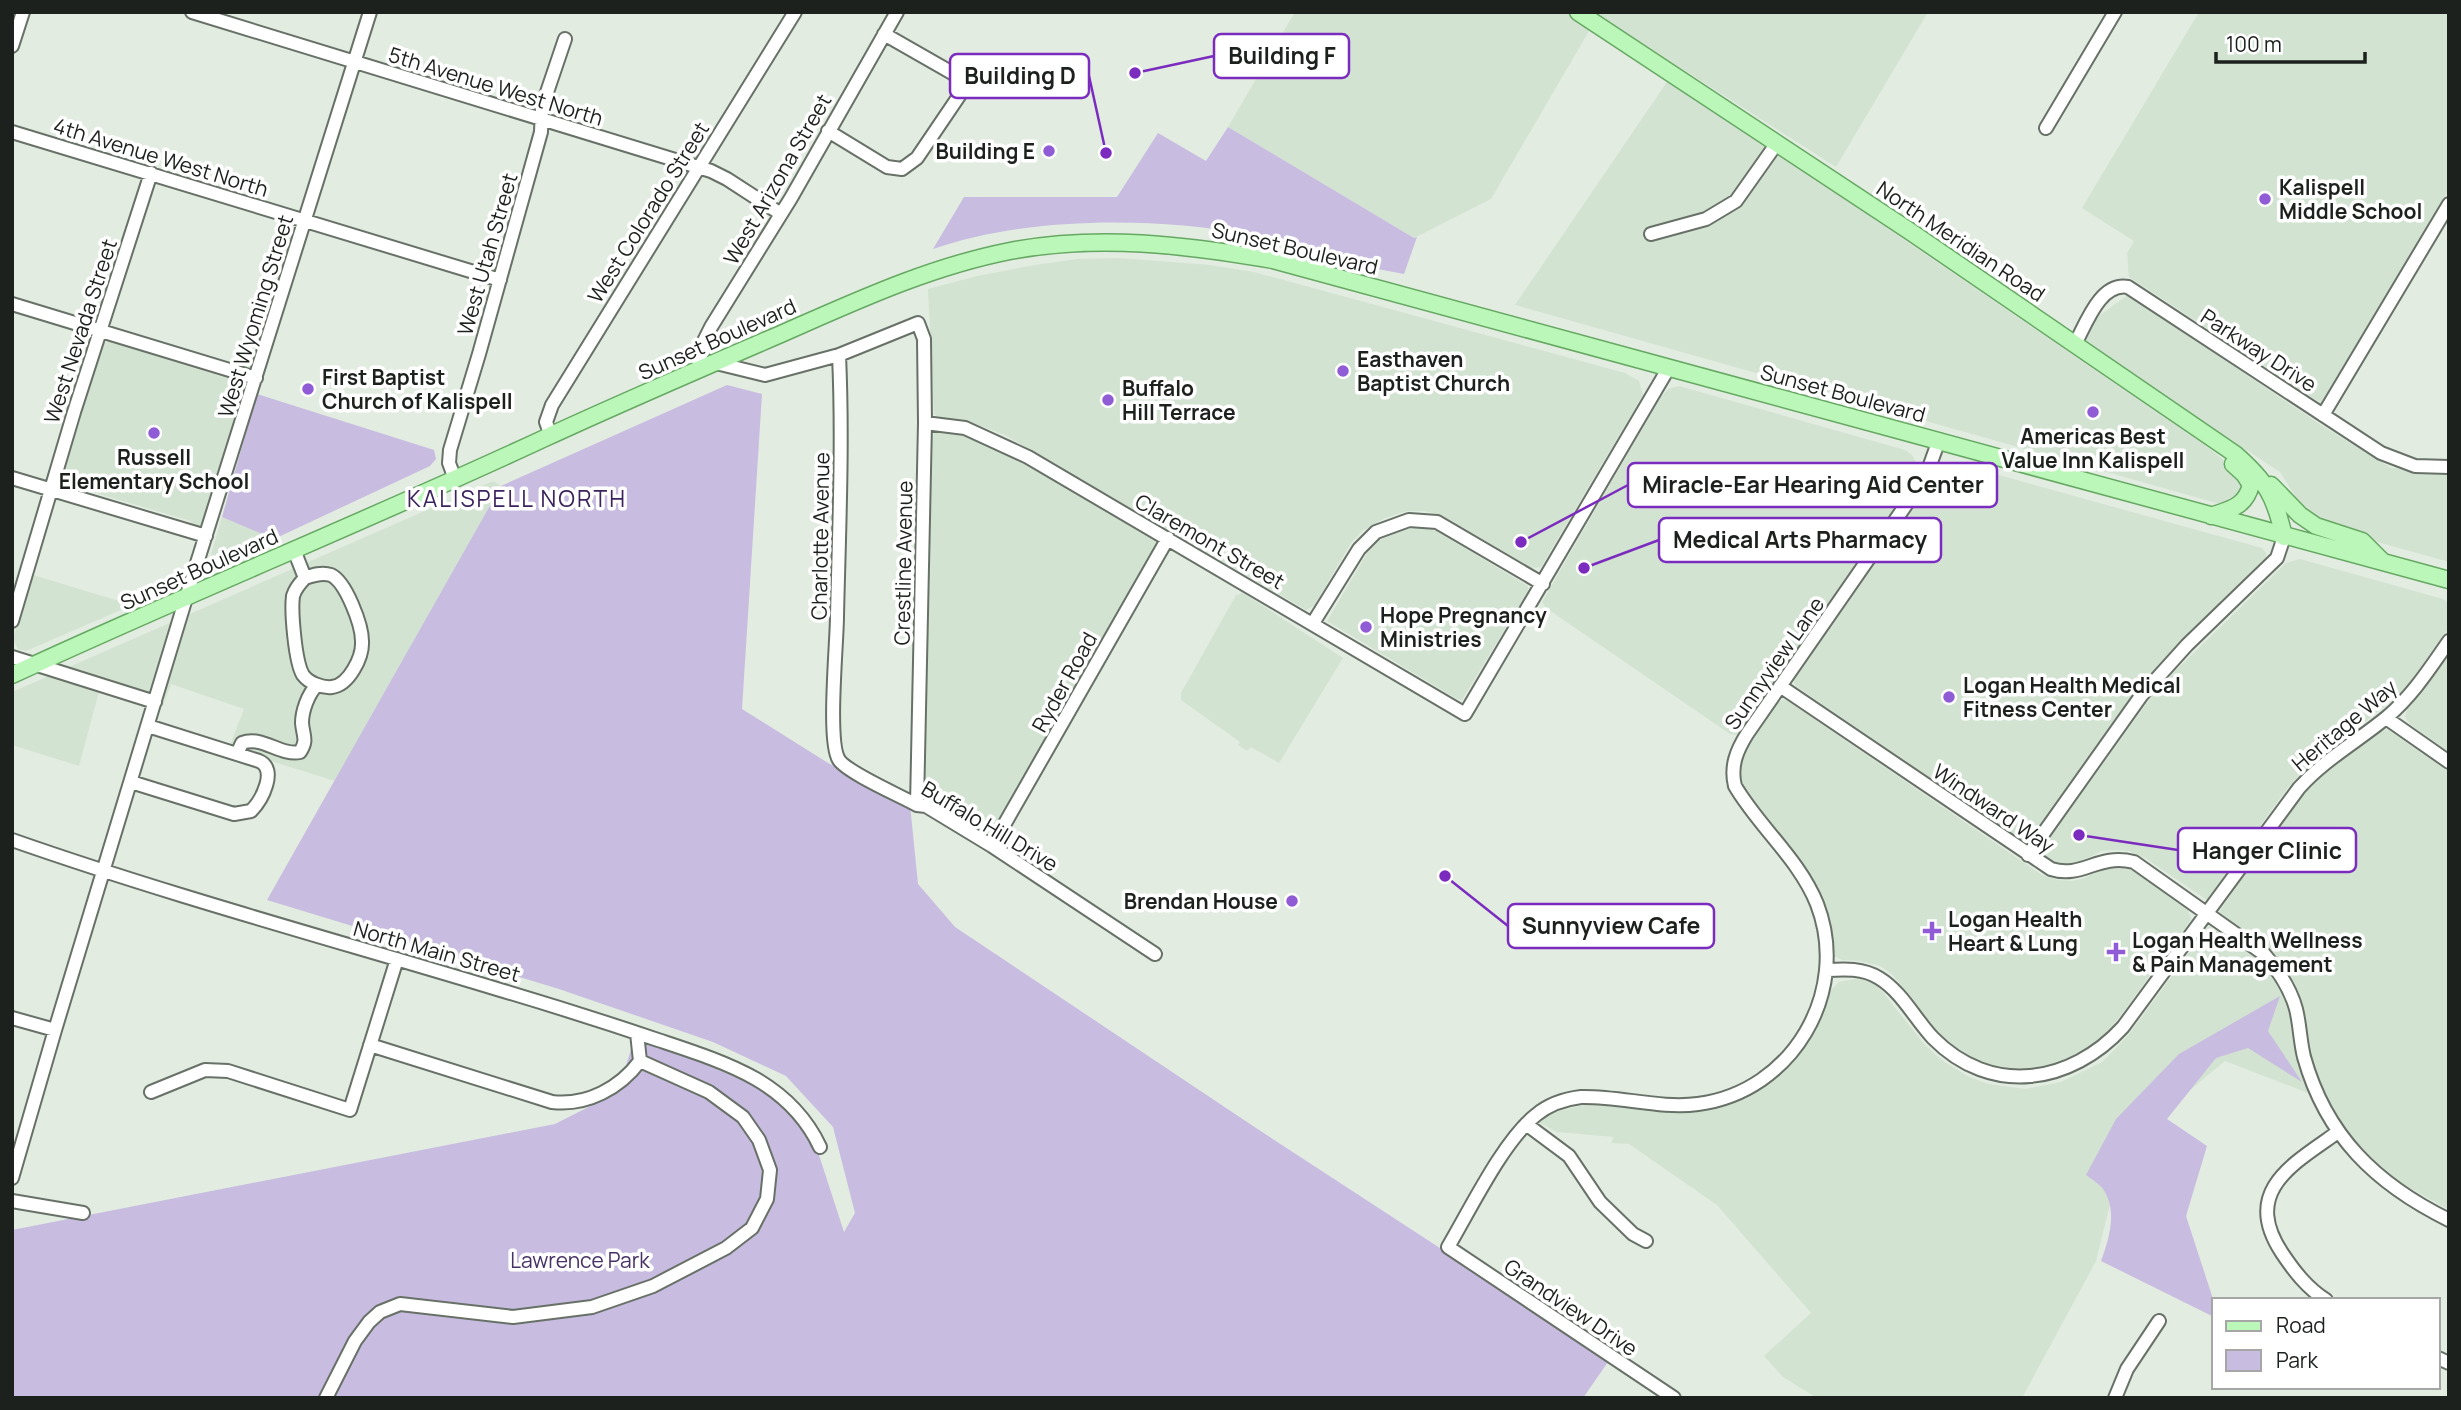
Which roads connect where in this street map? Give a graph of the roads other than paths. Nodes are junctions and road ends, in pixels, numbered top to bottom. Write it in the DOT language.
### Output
graph roads {
  1 [pos="23,12"];
  2 [pos="191,12"];
  3 [pos="370,12"];
  4 [pos="795,12"];
  5 [pos="897,12"];
  6 [pos="1578,12"];
  7 [pos="2115,12"];
  8 [pos="884,34"];
  9 [pos="565,38"];
  10 [pos="12,46"];
  11 [pos="355,62"];
  12 [pos="542,120"];
  13 [pos="2046,128"];
  14 [pos="828,131"];
  15 [pos="12,132"];
  16 [pos="1777,143"];
  17 [pos="699,167"];
  18 [pos="151,173"];
  19 [pos="2449,204"];
  20 [pos="781,214"];
  21 [pos="305,221"];
  22 [pos="1651,234"];
  23 [pos="499,280"];
  24 [pos="12,304"];
  25 [pos="101,331"];
  26 [pos="2074,344"];
  27 [pos="839,355"];
  28 [pos="705,366"];
  29 [pos="1668,369"];
  30 [pos="256,379"];
  31 [pos="2323,415"];
  32 [pos="925,423"];
  33 [pos="2198,427"];
  34 [pos="551,436"];
  35 [pos="1938,440"];
  36 [pos="2449,467"];
  37 [pos="2260,476"];
  38 [pos="12,478"];
  39 [pos="455,479"];
  40 [pos="51,490"];
  41 [pos="2211,516"];
  42 [pos="206,536"];
  43 [pos="2284,537"];
  44 [pos="1168,538"];
  45 [pos="294,550"];
  46 [pos="2384,563"];
  47 [pos="305,579"];
  48 [pos="2449,580"];
  49 [pos="1543,584"];
  50 [pos="186,598"];
  51 [pos="12,621"];
  52 [pos="1313,624"];
  53 [pos="2449,641"];
  54 [pos="12,657"];
  55 [pos="35,665"];
  56 [pos="12,675"];
  57 [pos="317,685"];
  58 [pos="1780,685"];
  59 [pos="155,702"];
  60 [pos="833,717"];
  61 [pos="2386,718"];
  62 [pos="148,726"];
  63 [pos="237,754"];
  64 [pos="2449,762"];
  65 [pos="131,782"];
  66 [pos="917,805"];
  67 [pos="12,840"];
  68 [pos="992,846"];
  69 [pos="2028,855"];
  70 [pos="104,872"];
  71 [pos="2209,914"];
  72 [pos="1155,954"];
  73 [pos="397,959"];
  74 [pos="1827,970"];
  75 [pos="12,1018"];
  76 [pos="55,1030"];
  77 [pos="637,1033"];
  78 [pos="370,1045"];
  79 [pos="640,1061"];
  80 [pos="151,1092"];
  81 [pos="1526,1124"];
  82 [pos="2338,1132"];
  83 [pos="820,1147"];
  84 [pos="12,1178"];
  85 [pos="12,1201"];
  86 [pos="83,1213"];
  87 [pos="2449,1220"];
  88 [pos="1646,1241"];
  89 [pos="1448,1247"];
  90 [pos="2324,1298"];
  91 [pos="2158,1321"];
  92 [pos="326,1398"];
  93 [pos="1674,1398"];
  94 [pos="2115,1398"];
  1 -- 10 [label="street"];
  2 -- 11 [label="street, 5th Avenue West North"];
  3 -- 11 [label="street, West Wyoming Street"];
  4 -- 17 [label="street, West Colorado Street"];
  5 -- 8 [label="street, West Arizona Street"];
  6 -- 16 [label="main road, North Meridian Road"];
  7 -- 13 [label="street"];
  8 -- 14 [label="street, West Arizona Street"];
  8 -- 14 [label="street"];
  9 -- 12 [label="street, West Utah Street"];
  11 -- 12 [label="street, 5th Avenue West North"];
  11 -- 21 [label="street, West Wyoming Street"];
  12 -- 17 [label="street, 5th Avenue West North"];
  12 -- 23 [label="street, West Utah Street"];
  14 -- 20 [label="street, West Arizona Street"];
  15 -- 18 [label="street, 4th Avenue West North"];
  16 -- 22 [label="street"];
  16 -- 26 [label="main road, North Meridian Road"];
  17 -- 20 [label="street, 5th Avenue West North"];
  17 -- 34 [label="street, West Colorado Street"];
  18 -- 21 [label="street, 4th Avenue West North"];
  18 -- 25 [label="street, West Nevada Street"];
  19 -- 31 [label="street"];
  20 -- 28 [label="street, West Arizona Street"];
  21 -- 23 [label="street, 4th Avenue West North"];
  21 -- 30 [label="street, West Wyoming Street"];
  23 -- 39 [label="street, West Utah Street"];
  24 -- 25 [label="street"];
  25 -- 30 [label="street"];
  25 -- 40 [label="street, West Nevada Street"];
  26 -- 31 [label="street, Parkway Drive"];
  26 -- 33 [label="main road, North Meridian Road"];
  27 -- 28 [label="street"];
  27 -- 32 [label="street, Crestline Avenue"];
  27 -- 60 [label="street, Charlotte Avenue"];
  28 -- 29 [label="main road, Sunset Boulevard"];
  28 -- 34 [label="main road, Sunset Boulevard"];
  29 -- 35 [label="main road, Sunset Boulevard"];
  29 -- 49 [label="street"];
  30 -- 42 [label="street, West Wyoming Street"];
  31 -- 36 [label="street, Parkway Drive"];
  32 -- 44 [label="street, Claremont Street"];
  32 -- 66 [label="street, Crestline Avenue"];
  33 -- 37 [label="main road, North Meridian Road"];
  33 -- 41 [label="main road"];
  34 -- 39 [label="main road, Sunset Boulevard"];
  35 -- 41 [label="main road, Sunset Boulevard"];
  35 -- 58 [label="street, Sunnyview Lane"];
  37 -- 43 [label="main road, North Meridian Road"];
  37 -- 46 [label="main road"];
  38 -- 40 [label="street"];
  39 -- 45 [label="main road, Sunset Boulevard"];
  40 -- 42 [label="street"];
  40 -- 51 [label="street, West Nevada Street"];
  41 -- 43 [label="main road, Sunset Boulevard"];
  42 -- 50 [label="street, West Wyoming Street"];
  43 -- 46 [label="main road, Sunset Boulevard"];
  43 -- 69 [label="street"];
  44 -- 52 [label="street, Claremont Street"];
  44 -- 68 [label="street, Ryder Road"];
  45 -- 47 [label="street"];
  45 -- 50 [label="main road, Sunset Boulevard"];
  46 -- 48 [label="main road, Sunset Boulevard"];
  47 -- 57 [label="street"];
  47 -- 57 [label="street"];
  49 -- 52 [label="street"];
  49 -- 52 [label="street, Claremont Street"];
  50 -- 55 [label="main road, Sunset Boulevard"];
  50 -- 59 [label="street, West Wyoming Street"];
  53 -- 61 [label="street, Heritage Way"];
  54 -- 55 [label="street"];
  55 -- 56 [label="main road, Sunset Boulevard"];
  55 -- 59 [label="street"];
  57 -- 63 [label="street"];
  58 -- 69 [label="street, Windward Way"];
  58 -- 74 [label="street, Sunnyview Lane"];
  59 -- 62 [label="street, West Wyoming Street"];
  60 -- 66 [label="street, Buffalo Hill Drive"];
  61 -- 64 [label="street"];
  61 -- 71 [label="street, Heritage Way"];
  62 -- 63 [label="street"];
  62 -- 65 [label="street, West Wyoming Street"];
  63 -- 65 [label="street"];
  65 -- 70 [label="street, West Wyoming Street"];
  66 -- 68 [label="street, Buffalo Hill Drive"];
  67 -- 70 [label="street, North Main Street"];
  68 -- 72 [label="street, Buffalo Hill Drive"];
  69 -- 71 [label="street, Windward Way"];
  70 -- 73 [label="street, North Main Street"];
  70 -- 76 [label="street, West Wyoming Street"];
  71 -- 74 [label="street, Heritage Way"];
  71 -- 82 [label="street, Windward Way"];
  73 -- 77 [label="street, North Main Street"];
  73 -- 78 [label="street"];
  74 -- 81 [label="street, Sunnyview Lane"];
  75 -- 76 [label="street"];
  76 -- 84 [label="street, West Wyoming Street"];
  77 -- 79 [label="street"];
  77 -- 83 [label="street, North Main Street"];
  78 -- 79 [label="street"];
  78 -- 80 [label="street"];
  79 -- 92 [label="street"];
  81 -- 88 [label="street"];
  81 -- 89 [label="street, Sunnyview Lane"];
  82 -- 87 [label="street, Windward Way"];
  82 -- 90 [label="street"];
  85 -- 86 [label="street"];
  89 -- 93 [label="street, Grandview Drive"];
  91 -- 94 [label="street"];
}
